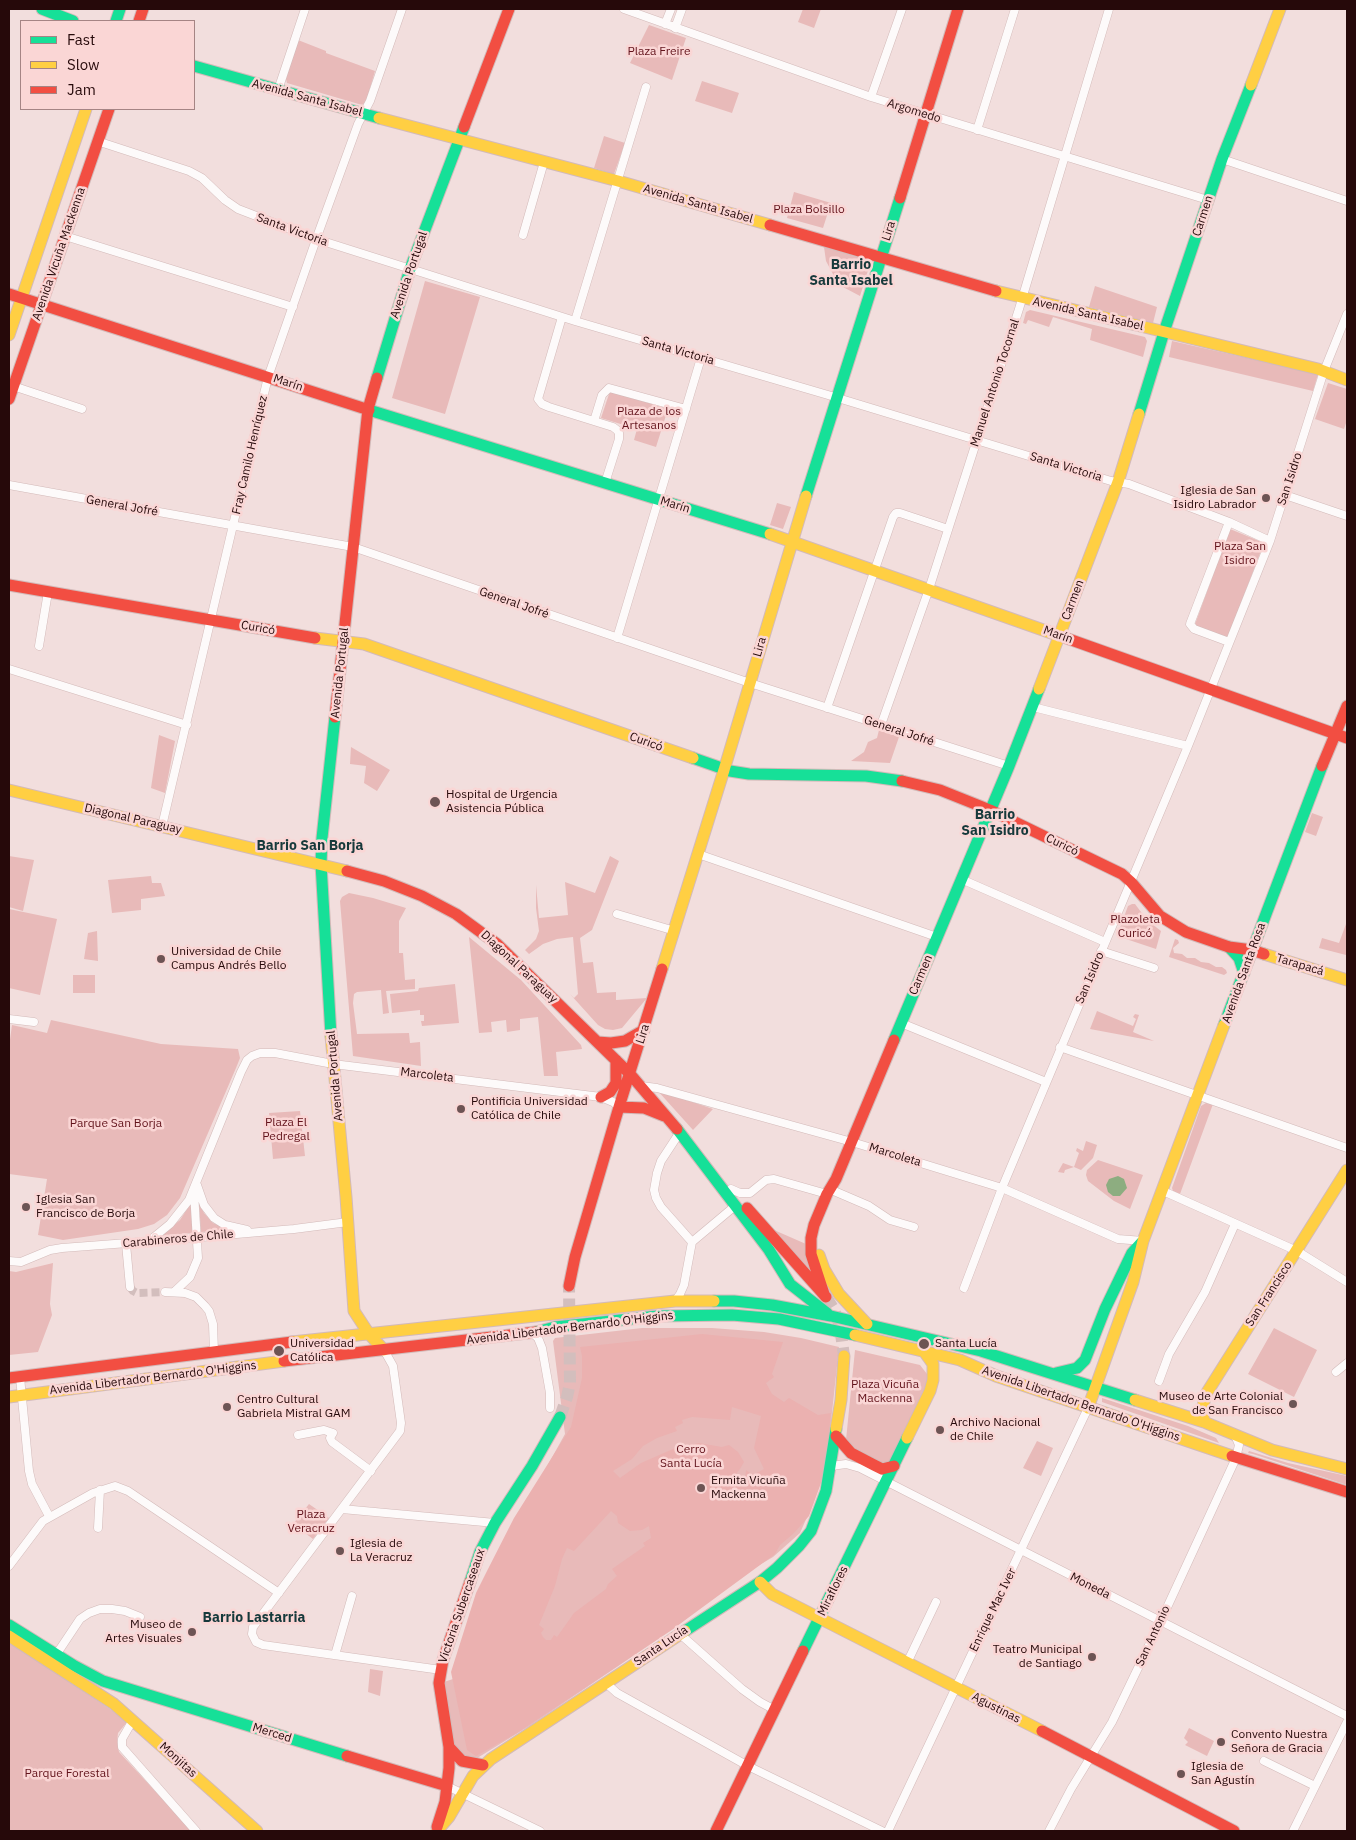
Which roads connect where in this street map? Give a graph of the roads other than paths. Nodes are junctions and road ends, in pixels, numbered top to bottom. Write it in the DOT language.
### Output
graph roads {
  1 [pos="42,9"];
  2 [pos="305,9"];
  3 [pos="402,9"];
  4 [pos="509,9"];
  5 [pos="624,9"];
  6 [pos="671,9"];
  7 [pos="682,9"];
  8 [pos="902,9"];
  9 [pos="958,9"];
  10 [pos="1014,9"];
  11 [pos="1109,9"];
  12 [pos="1280,9"];
  13 [pos="70,20"];
  14 [pos="665,24"];
  15 [pos="675,28"];
  16 [pos="195,66"];
  17 [pos="646,87"];
  18 [pos="278,90"];
  19 [pos="871,97"];
  20 [pos="86,110"];
  21 [pos="109,110"];
  22 [pos="363,114"];
  23 [pos="926,114"];
  24 [pos="977,130"];
  25 [pos="458,139"];
  26 [pos="97,141"];
  27 [pos="1065,156"];
  28 [pos="1222,159"];
  29 [pos="544,162"];
  30 [pos="618,181"];
  31 [pos="1208,200"];
  32 [pos="1347,201"];
  33 [pos="523,235"];
  34 [pos="65,236"];
  35 [pos="316,239"];
  36 [pos="881,257"];
  37 [pos="410,269"];
  38 [pos="9,294"];
  39 [pos="21,299"];
  40 [pos="1022,299"];
  41 [pos="41,305"];
  42 [pos="293,307"];
  43 [pos="1347,314"];
  44 [pos="562,317"];
  45 [pos="575,322"];
  46 [pos="1164,332"];
  47 [pos="9,335"];
  48 [pos="702,358"];
  49 [pos="1324,371"];
  50 [pos="268,377"];
  51 [pos="1347,380"];
  52 [pos="13,386"];
  53 [pos="836,398"];
  54 [pos="9,399"];
  55 [pos="82,409"];
  56 [pos="368,409"];
  57 [pos="686,409"];
  58 [pos="594,421"];
  59 [pos="977,441"];
  60 [pos="1118,482"];
  61 [pos="605,483"];
  62 [pos="9,485"];
  63 [pos="1285,495"];
  64 [pos="659,500"];
  65 [pos="1347,516"];
  66 [pos="1229,522"];
  67 [pos="233,526"];
  68 [pos="948,529"];
  69 [pos="792,541"];
  70 [pos="1270,541"];
  71 [pos="353,548"];
  72 [pos="874,569"];
  73 [pos="9,585"];
  74 [pos="929,589"];
  75 [pos="48,592"];
  76 [pos="211,620"];
  77 [pos="1060,636"];
  78 [pos="617,638"];
  79 [pos="343,641"];
  80 [pos="1230,642"];
  81 [pos="39,646"];
  82 [pos="9,669"];
  83 [pos="750,683"];
  84 [pos="1210,690"];
  85 [pos="1347,706"];
  86 [pos="1033,707"];
  87 [pos="827,708"];
  88 [pos="187,725"];
  89 [pos="881,725"];
  90 [pos="1335,733"];
  91 [pos="1347,738"];
  92 [pos="1188,746"];
  93 [pos="1009,766"];
  94 [pos="724,770"];
  95 [pos="9,790"];
  96 [pos="990,810"];
  97 [pos="162,826"];
  98 [pos="698,854"];
  99 [pos="321,864"];
  100 [pos="961,879"];
  101 [pos="1131,882"];
  102 [pos="1140,892"];
  103 [pos="1125,895"];
  104 [pos="617,914"];
  105 [pos="675,931"];
  106 [pos="937,937"];
  107 [pos="1105,942"];
  108 [pos="1229,946"];
  109 [pos="1252,950"];
  110 [pos="1101,951"];
  111 [pos="1154,968"];
  112 [pos="1244,973"];
  113 [pos="1347,980"];
  114 [pos="9,1019"];
  115 [pos="34,1022"];
  116 [pos="901,1022"];
  117 [pos="644,1030"];
  118 [pos="597,1042"];
  119 [pos="1060,1047"];
  120 [pos="616,1060"];
  121 [pos="333,1064"];
  122 [pos="630,1074"];
  123 [pos="1046,1082"];
  124 [pos="640,1086"];
  125 [pos="1199,1094"];
  126 [pos="601,1097"];
  127 [pos="619,1108"];
  128 [pos="668,1118"];
  129 [pos="680,1132"];
  130 [pos="852,1142"];
  131 [pos="1347,1148"];
  132 [pos="709,1168"];
  133 [pos="1347,1170"];
  134 [pos="196,1187"];
  135 [pos="832,1188"];
  136 [pos="1002,1188"];
  137 [pos="731,1189"];
  138 [pos="1163,1191"];
  139 [pos="735,1206"];
  140 [pos="348,1222"];
  141 [pos="1235,1224"];
  142 [pos="914,1227"];
  143 [pos="252,1232"];
  144 [pos="1143,1240"];
  145 [pos="148,1242"];
  146 [pos="692,1242"];
  147 [pos="126,1244"];
  148 [pos="1297,1251"];
  149 [pos="9,1261"];
  150 [pos="1347,1282"];
  151 [pos="569,1286"];
  152 [pos="130,1287"];
  153 [pos="964,1288"];
  154 [pos="165,1292"];
  155 [pos="174,1292"];
  156 [pos="825,1296"];
  157 [pos="675,1301"];
  158 [pos="831,1316"];
  159 [pos="867,1324"];
  160 [pos="532,1333"];
  161 [pos="369,1334"];
  162 [pos="384,1350"];
  163 [pos="922,1350"];
  164 [pos="214,1352"];
  165 [pos="844,1356"];
  166 [pos="1347,1363"];
  167 [pos="1336,1372"];
  168 [pos="1056,1373"];
  169 [pos="14,1378"];
  170 [pos="1159,1381"];
  171 [pos="1095,1387"];
  172 [pos="22,1396"];
  173 [pos="9,1398"];
  174 [pos="550,1408"];
  175 [pos="1088,1408"];
  176 [pos="560,1417"];
  177 [pos="1204,1422"];
  178 [pos="298,1434"];
  179 [pos="1235,1435"];
  180 [pos="836,1436"];
  181 [pos="1236,1458"];
  182 [pos="831,1466"];
  183 [pos="894,1466"];
  184 [pos="1347,1468"];
  185 [pos="371,1471"];
  186 [pos="886,1482"];
  187 [pos="100,1490"];
  188 [pos="1347,1492"];
  189 [pos="342,1509"];
  190 [pos="49,1516"];
  191 [pos="495,1523"];
  192 [pos="98,1528"];
  193 [pos="1021,1552"];
  194 [pos="9,1566"];
  195 [pos="760,1582"];
  196 [pos="279,1593"];
  197 [pos="352,1596"];
  198 [pos="936,1602"];
  199 [pos="140,1618"];
  200 [pos="819,1618"];
  201 [pos="1160,1621"];
  202 [pos="9,1625"];
  203 [pos="680,1634"];
  204 [pos="14,1640"];
  205 [pos="56,1655"];
  206 [pos="335,1655"];
  207 [pos="907,1663"];
  208 [pos="441,1670"];
  209 [pos="103,1681"];
  210 [pos="606,1683"];
  211 [pos="955,1687"];
  212 [pos="97,1692"];
  213 [pos="775,1710"];
  214 [pos="1347,1716"];
  215 [pos="133,1720"];
  216 [pos="1347,1722"];
  217 [pos="449,1747"];
  218 [pos="1091,1756"];
  219 [pos="1264,1760"];
  220 [pos="483,1765"];
  221 [pos="748,1766"];
  222 [pos="447,1786"];
  223 [pos="1315,1786"];
  224 [pos="463,1793"];
  225 [pos="196,1831"];
  226 [pos="258,1831"];
  227 [pos="436,1831"];
  228 [pos="540,1831"];
  229 [pos="716,1831"];
  230 [pos="882,1831"];
  231 [pos="888,1831"];
  232 [pos="1049,1831"];
  233 [pos="1234,1831"];
  234 [pos="1293,1831"];
  1 -- 13 [label="main road"];
  2 -- 18 [label="street"];
  3 -- 22 [label="street, Fray Camilo Henríquez"];
  4 -- 25 [label="main road, Avenida Portugal"];
  5 -- 14 [label="street, Argomedo"];
  6 -- 14 [label="street"];
  7 -- 15 [label="street"];
  8 -- 19 [label="street"];
  9 -- 23 [label="main road, Lira"];
  10 -- 24 [label="street"];
  11 -- 27 [label="street, Manuel Antonio Tocornal"];
  12 -- 28 [label="main road, Carmen"];
  14 -- 15 [label="street, Argomedo"];
  15 -- 19 [label="street, Argomedo"];
  16 -- 18 [label="main road, Avenida Santa Isabel"];
  17 -- 30 [label="street"];
  18 -- 22 [label="main road, Avenida Santa Isabel"];
  19 -- 23 [label="street, Argomedo"];
  20 -- 39 [label="main road, Avenida Vicuña Mackenna"];
  21 -- 26 [label="main road, Avenida Vicuña Mackenna"];
  22 -- 25 [label="main road, Avenida Santa Isabel"];
  22 -- 35 [label="street, Fray Camilo Henríquez"];
  23 -- 24 [label="street, Argomedo"];
  23 -- 36 [label="main road, Lira"];
  24 -- 27 [label="street, Argomedo"];
  25 -- 29 [label="main road, Avenida Santa Isabel"];
  25 -- 37 [label="main road, Avenida Portugal"];
  26 -- 34 [label="main road, Avenida Vicuña Mackenna"];
  26 -- 35 [label="street, Santa Victoria"];
  27 -- 31 [label="street, Argomedo"];
  27 -- 40 [label="street, Manuel Antonio Tocornal"];
  28 -- 31 [label="main road, Carmen"];
  28 -- 32 [label="street"];
  29 -- 30 [label="main road, Avenida Santa Isabel"];
  29 -- 33 [label="street"];
  30 -- 36 [label="main road, Avenida Santa Isabel"];
  30 -- 45 [label="street"];
  31 -- 46 [label="main road, Carmen"];
  34 -- 41 [label="main road, Avenida Vicuña Mackenna"];
  34 -- 42 [label="street"];
  35 -- 37 [label="street, Santa Victoria"];
  35 -- 42 [label="street, Fray Camilo Henríquez"];
  36 -- 40 [label="main road, Avenida Santa Isabel"];
  36 -- 53 [label="main road, Lira"];
  37 -- 44 [label="street, Santa Victoria"];
  37 -- 56 [label="main road, Avenida Portugal"];
  38 -- 39 [label="main road, Marín"];
  39 -- 41 [label="main road, Marín"];
  39 -- 47 [label="main road, Avenida Vicuña Mackenna"];
  40 -- 46 [label="main road, Avenida Santa Isabel"];
  40 -- 59 [label="street, Manuel Antonio Tocornal"];
  41 -- 50 [label="main road, Marín"];
  41 -- 52 [label="main road, Avenida Vicuña Mackenna"];
  42 -- 50 [label="street, Fray Camilo Henríquez"];
  43 -- 49 [label="street, San Isidro"];
  44 -- 45 [label="street, Santa Victoria"];
  44 -- 58 [label="street"];
  45 -- 48 [label="street, Santa Victoria"];
  46 -- 49 [label="main road, Avenida Santa Isabel"];
  46 -- 60 [label="main road, Carmen"];
  48 -- 53 [label="street, Santa Victoria"];
  48 -- 57 [label="street"];
  49 -- 51 [label="main road, Avenida Santa Isabel"];
  49 -- 63 [label="street, San Isidro"];
  50 -- 56 [label="main road, Marín"];
  50 -- 67 [label="street, Fray Camilo Henríquez"];
  52 -- 54 [label="main road, Avenida Vicuña Mackenna"];
  52 -- 55 [label="street"];
  53 -- 59 [label="street, Santa Victoria"];
  53 -- 69 [label="main road, Lira"];
  56 -- 61 [label="main road, Marín"];
  56 -- 71 [label="main road, Avenida Portugal"];
  57 -- 58 [label="street"];
  57 -- 64 [label="street"];
  58 -- 61 [label="street"];
  59 -- 60 [label="street, Santa Victoria"];
  59 -- 68 [label="street, Manuel Antonio Tocornal"];
  60 -- 66 [label="street, Santa Victoria"];
  60 -- 77 [label="main road, Carmen"];
  61 -- 64 [label="main road, Marín"];
  62 -- 67 [label="street, General Jofré"];
  63 -- 65 [label="street"];
  63 -- 70 [label="street, San Isidro"];
  64 -- 69 [label="main road, Marín"];
  64 -- 78 [label="street"];
  66 -- 70 [label="street, Santa Victoria"];
  66 -- 80 [label="street"];
  67 -- 71 [label="street, General Jofré"];
  67 -- 76 [label="street, Fray Camilo Henríquez"];
  68 -- 72 [label="street"];
  68 -- 74 [label="street, Manuel Antonio Tocornal"];
  69 -- 72 [label="main road, Marín"];
  69 -- 83 [label="main road, Lira"];
  70 -- 80 [label="street, San Isidro"];
  71 -- 78 [label="street, General Jofré"];
  71 -- 79 [label="main road, Avenida Portugal"];
  72 -- 74 [label="main road, Marín"];
  72 -- 87 [label="street"];
  73 -- 75 [label="main road, Curicó"];
  74 -- 77 [label="main road, Marín"];
  74 -- 89 [label="street, Manuel Antonio Tocornal"];
  75 -- 76 [label="main road, Curicó"];
  75 -- 81 [label="street"];
  76 -- 79 [label="main road, Curicó"];
  76 -- 88 [label="street, Fray Camilo Henríquez"];
  77 -- 84 [label="main road, Marín"];
  77 -- 86 [label="main road, Carmen"];
  78 -- 83 [label="street, General Jofré"];
  79 -- 94 [label="main road, Curicó"];
  79 -- 99 [label="main road, Avenida Portugal"];
  80 -- 84 [label="street, San Isidro"];
  82 -- 88 [label="street"];
  83 -- 87 [label="street, General Jofré"];
  83 -- 94 [label="main road, Lira"];
  84 -- 90 [label="main road, Marín"];
  84 -- 92 [label="street, San Isidro"];
  85 -- 90 [label="main road, Avenida Santa Rosa"];
  86 -- 92 [label="street"];
  86 -- 93 [label="main road, Carmen"];
  87 -- 89 [label="street, General Jofré"];
  88 -- 97 [label="street, Fray Camilo Henríquez"];
  89 -- 93 [label="street, General Jofré"];
  90 -- 91 [label="main road, Marín"];
  90 -- 109 [label="main road, Avenida Santa Rosa"];
  92 -- 101 [label="street, San Isidro"];
  93 -- 96 [label="main road, Carmen"];
  94 -- 96 [label="main road, Curicó"];
  94 -- 98 [label="main road, Lira"];
  95 -- 97 [label="main road, Diagonal Paraguay"];
  96 -- 100 [label="main road, Carmen"];
  96 -- 101 [label="main road, Curicó"];
  97 -- 99 [label="main road, Diagonal Paraguay"];
  98 -- 105 [label="main road, Lira"];
  98 -- 106 [label="street"];
  99 -- 118 [label="main road, Diagonal Paraguay"];
  99 -- 121 [label="main road, Avenida Portugal"];
  100 -- 106 [label="main road, Carmen"];
  100 -- 107 [label="street"];
  101 -- 102 [label="main road, Curicó"];
  101 -- 103 [label="street, San Isidro"];
  102 -- 103 [label="main road"];
  102 -- 108 [label="main road, Curicó"];
  103 -- 107 [label="street, San Isidro"];
  104 -- 105 [label="street"];
  105 -- 117 [label="main road, Lira"];
  106 -- 116 [label="main road, Carmen"];
  107 -- 110 [label="street, San Isidro"];
  108 -- 109 [label="main road, Curicó"];
  108 -- 112 [label="main road"];
  109 -- 112 [label="main road, Avenida Santa Rosa"];
  109 -- 113 [label="main road, Tarapacá"];
  110 -- 111 [label="street"];
  110 -- 119 [label="street, San Isidro"];
  112 -- 125 [label="main road, Avenida Santa Rosa"];
  114 -- 115 [label="street"];
  116 -- 123 [label="street"];
  116 -- 130 [label="main road, Carmen"];
  117 -- 118 [label="main road"];
  117 -- 122 [label="main road, Lira"];
  118 -- 120 [label="main road, Diagonal Paraguay"];
  119 -- 123 [label="street, San Isidro"];
  119 -- 125 [label="street"];
  120 -- 122 [label="main road, Diagonal Paraguay"];
  120 -- 126 [label="main road"];
  121 -- 126 [label="street, Marcoleta"];
  121 -- 134 [label="street, Marcoleta"];
  121 -- 140 [label="main road, Avenida Portugal"];
  122 -- 124 [label="main road, Diagonal Paraguay"];
  122 -- 127 [label="main road, Lira"];
  123 -- 136 [label="street, San Isidro"];
  124 -- 128 [label="main road, Diagonal Paraguay"];
  124 -- 130 [label="street, Marcoleta"];
  125 -- 131 [label="street"];
  125 -- 138 [label="main road, Avenida Santa Rosa"];
  126 -- 127 [label="street, Marcoleta"];
  127 -- 128 [label="main road"];
  127 -- 151 [label="main road, Lira"];
  128 -- 129 [label="main road, Diagonal Paraguay"];
  129 -- 132 [label="main road, Diagonal Paraguay"];
  129 -- 146 [label="street"];
  130 -- 135 [label="main road, Carmen"];
  130 -- 136 [label="street, Marcoleta"];
  132 -- 137 [label="main road, Diagonal Paraguay"];
  132 -- 139 [label="main road, Diagonal Paraguay"];
  133 -- 148 [label="main road, San Francisco"];
  134 -- 143 [label="street"];
  134 -- 145 [label="street"];
  134 -- 155 [label="street"];
  135 -- 137 [label="street"];
  135 -- 142 [label="street"];
  135 -- 156 [label="main road, Carmen"];
  135 -- 159 [label="main road, Carmen"];
  136 -- 144 [label="street, Marcoleta"];
  136 -- 153 [label="street, San Isidro"];
  137 -- 156 [label="main road, Diagonal Paraguay"];
  138 -- 141 [label="street"];
  138 -- 144 [label="main road, Avenida Santa Rosa"];
  139 -- 146 [label="street"];
  139 -- 158 [label="main road, Diagonal Paraguay"];
  140 -- 143 [label="street, Carabineros de Chile"];
  140 -- 161 [label="main road, Avenida Portugal"];
  141 -- 148 [label="street"];
  141 -- 170 [label="street"];
  143 -- 145 [label="street, Carabineros de Chile, bridge"];
  144 -- 168 [label="main road, Avenida Santa Rosa"];
  144 -- 171 [label="main road, Avenida Santa Rosa"];
  145 -- 147 [label="street, Carabineros de Chile"];
  146 -- 157 [label="street"];
  147 -- 149 [label="street, Carabineros de Chile"];
  147 -- 152 [label="street"];
  148 -- 150 [label="street"];
  148 -- 177 [label="main road, San Francisco"];
  154 -- 155 [label="street"];
  155 -- 164 [label="street"];
  157 -- 158 [label="main road, Avenida Libertador Bernardo O'Higgins"];
  157 -- 161 [label="main road, Avenida Libertador Bernardo O'Higgins"];
  158 -- 159 [label="main road, Avenida Libertador Bernardo O'Higgins"];
  159 -- 168 [label="main road, Avenida Libertador Bernardo O'Higgins"];
  160 -- 162 [label="main road, Avenida Libertador Bernardo O'Higgins"];
  160 -- 163 [label="main road, Avenida Libertador Bernardo O'Higgins"];
  160 -- 174 [label="street"];
  161 -- 162 [label="main road, Avenida Portugal"];
  161 -- 164 [label="main road, Avenida Libertador Bernardo O'Higgins"];
  162 -- 172 [label="main road, Avenida Libertador Bernardo O'Higgins"];
  162 -- 185 [label="street"];
  163 -- 175 [label="main road, Avenida Libertador Bernardo O'Higgins"];
  163 -- 183 [label="main road, Miraflores"];
  164 -- 169 [label="main road, Avenida Libertador Bernardo O'Higgins"];
  165 -- 180 [label="main road, Santa Lucía"];
  166 -- 167 [label="street"];
  168 -- 171 [label="main road, Avenida Libertador Bernardo O'Higgins"];
  169 -- 172 [label="street"];
  171 -- 175 [label="main road, Enrique Mac Iver"];
  171 -- 177 [label="main road, Avenida Libertador Bernardo O'Higgins"];
  172 -- 173 [label="main road, Avenida Libertador Bernardo O'Higgins"];
  172 -- 190 [label="street"];
  175 -- 181 [label="main road, Avenida Libertador Bernardo O'Higgins"];
  175 -- 193 [label="street, Enrique Mac Iver"];
  176 -- 191 [label="main road, Victoria Subercaseaux"];
  177 -- 179 [label="main road, Avenida Libertador Bernardo O'Higgins"];
  178 -- 185 [label="street"];
  179 -- 181 [label="street, San Antonio"];
  179 -- 184 [label="main road, Avenida Libertador Bernardo O'Higgins"];
  180 -- 182 [label="main road, Santa Lucía"];
  180 -- 183 [label="main road"];
  181 -- 188 [label="main road, Avenida Libertador Bernardo O'Higgins"];
  181 -- 201 [label="street, San Antonio"];
  182 -- 186 [label="street, Moneda"];
  182 -- 195 [label="main road, Santa Lucía"];
  183 -- 186 [label="main road, Miraflores"];
  185 -- 189 [label="street"];
  186 -- 193 [label="street, Moneda"];
  186 -- 200 [label="main road, Miraflores"];
  187 -- 190 [label="street"];
  187 -- 192 [label="street"];
  187 -- 196 [label="street"];
  189 -- 191 [label="street"];
  189 -- 196 [label="street"];
  190 -- 194 [label="street"];
  191 -- 208 [label="main road, Victoria Subercaseaux"];
  193 -- 201 [label="street, Moneda"];
  193 -- 211 [label="street, Enrique Mac Iver"];
  195 -- 200 [label="main road, Agustinas"];
  195 -- 203 [label="main road, Santa Lucía"];
  196 -- 206 [label="street"];
  197 -- 206 [label="street"];
  198 -- 207 [label="street"];
  199 -- 205 [label="street"];
  200 -- 207 [label="main road, Agustinas"];
  200 -- 213 [label="main road, Miraflores"];
  201 -- 214 [label="street, Moneda"];
  201 -- 218 [label="street, San Antonio"];
  202 -- 204 [label="main road, Merced"];
  203 -- 210 [label="main road, Santa Lucía"];
  203 -- 213 [label="street"];
  204 -- 205 [label="main road, Merced"];
  204 -- 212 [label="main road, Merced"];
  205 -- 209 [label="main road, Merced"];
  206 -- 208 [label="street"];
  207 -- 211 [label="main road, Agustinas"];
  208 -- 217 [label="main road, Victoria Subercaseaux"];
  209 -- 212 [label="main road"];
  209 -- 222 [label="main road, Merced"];
  210 -- 220 [label="main road, Santa Lucía"];
  210 -- 221 [label="street"];
  211 -- 218 [label="main road, Agustinas"];
  211 -- 231 [label="street, Enrique Mac Iver"];
  212 -- 215 [label="main road, Monjitas"];
  213 -- 221 [label="main road, Miraflores"];
  215 -- 225 [label="street"];
  215 -- 226 [label="main road, Monjitas"];
  216 -- 223 [label="street"];
  217 -- 220 [label="main road"];
  217 -- 222 [label="main road, Victoria Subercaseaux"];
  218 -- 232 [label="street, San Antonio"];
  218 -- 233 [label="main road, Agustinas"];
  219 -- 223 [label="street"];
  220 -- 224 [label="main road, Santa Lucía"];
  221 -- 229 [label="main road, Miraflores"];
  221 -- 230 [label="street"];
  222 -- 224 [label="street, Merced"];
  222 -- 227 [label="main road, Victoria Subercaseaux"];
  223 -- 234 [label="street"];
  224 -- 227 [label="main road, Santa Lucía"];
  224 -- 228 [label="street, Merced"];
}
